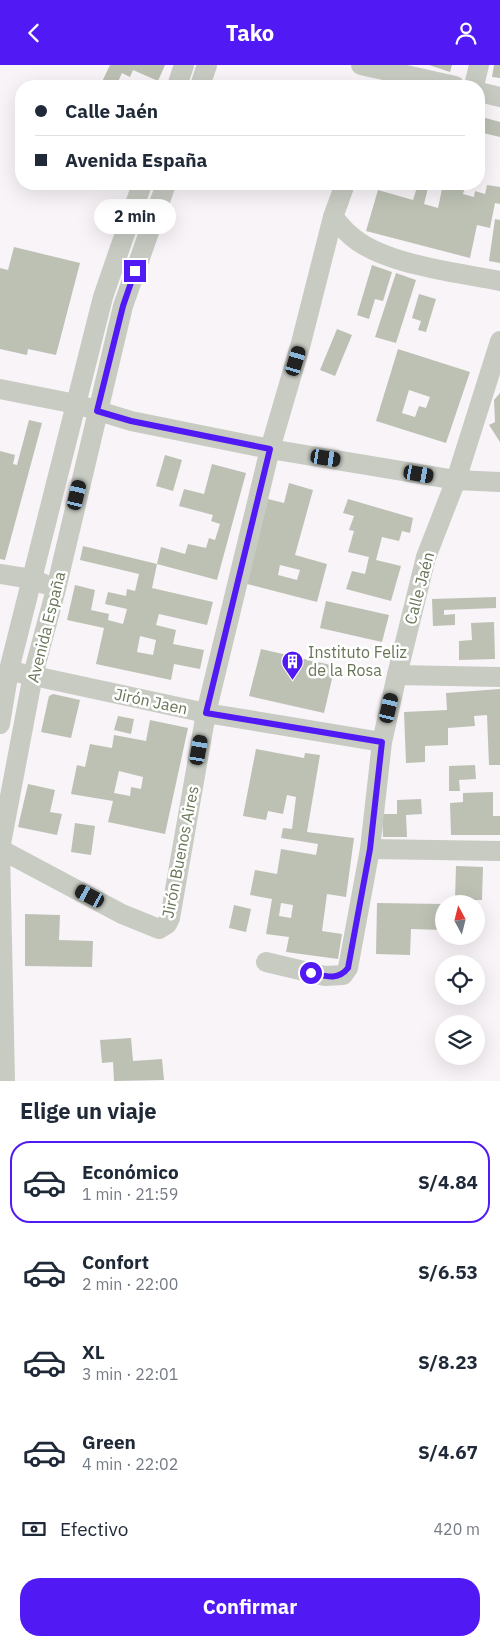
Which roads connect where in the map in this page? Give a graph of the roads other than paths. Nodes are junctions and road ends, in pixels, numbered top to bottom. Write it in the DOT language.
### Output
graph roads {
  1 [pos="184,65"];
  2 [pos="207,65"];
  3 [pos="361,65"];
  4 [pos="479,65"];
  5 [pos="382,78"];
  6 [pos="179,80"];
  7 [pos="202,80"];
  8 [pos="400,80"];
  9 [pos="475,80"];
  10 [pos="485,93"];
  11 [pos="500,97"];
  12 [pos="140,190"];
  13 [pos="164,190"];
  14 [pos="343,190"];
  15 [pos="333,217"];
  16 [pos="500,281"];
  17 [pos="500,341"];
  18 [pos="0,389"];
  19 [pos="76,404"];
  20 [pos="97,411"];
  21 [pos="270,449"];
  22 [pos="456,480"];
  23 [pos="500,482"];
  24 [pos="0,574"];
  25 [pos="32,579"];
  26 [pos="56,589"];
  27 [pos="9,670"];
  28 [pos="33,675"];
  29 [pos="397,675"];
  30 [pos="500,677"];
  31 [pos="206,713"];
  32 [pos="0,724"];
  33 [pos="382,742"];
  34 [pos="0,849"];
  35 [pos="370,849"];
  36 [pos="500,851"];
  37 [pos="266,963"];
  38 [pos="5,1081"];
  1 -- 6 [label="street"];
  2 -- 7 [label="street"];
  3 -- 5 [label="street"];
  4 -- 9 [label="street"];
  5 -- 8 [label="street"];
  10 -- 11 [label="street"];
  12 -- 19 [label="street, Avenida España"];
  13 -- 20 [label="street, Avenida España"];
  14 -- 15 [label="street, Jirón Buenos Aires"];
  15 -- 16 [label="street"];
  15 -- 21 [label="street, Jirón Buenos Aires"];
  17 -- 22 [label="street, Calle Jaén"];
  18 -- 19 [label="street"];
  19 -- 20 [label="street"];
  19 -- 25 [label="street, Avenida España"];
  20 -- 21 [label="street"];
  20 -- 26 [label="street, Avenida España"];
  21 -- 22 [label="street"];
  21 -- 31 [label="street, Jirón Buenos Aires"];
  22 -- 23 [label="street"];
  22 -- 29 [label="street, Calle Jaén"];
  24 -- 25 [label="street"];
  25 -- 26 [label="street"];
  25 -- 27 [label="street, Avenida España"];
  26 -- 28 [label="street, Avenida España"];
  27 -- 28 [label="street, Jirón Jaen"];
  27 -- 32 [label="street, Avenida España"];
  28 -- 31 [label="street, Jirón Jaen"];
  28 -- 34 [label="street, Avenida España"];
  29 -- 30 [label="street"];
  29 -- 33 [label="street, Calle Jaén"];
  31 -- 33 [label="street, Jirón Jaen"];
  31 -- 34 [label="street, Jirón Buenos Aires"];
  33 -- 35 [label="street, Calle Jaén"];
  34 -- 38 [label="street, Avenida España"];
  35 -- 36 [label="street"];
  35 -- 37 [label="street, Calle Jaén"];
}
